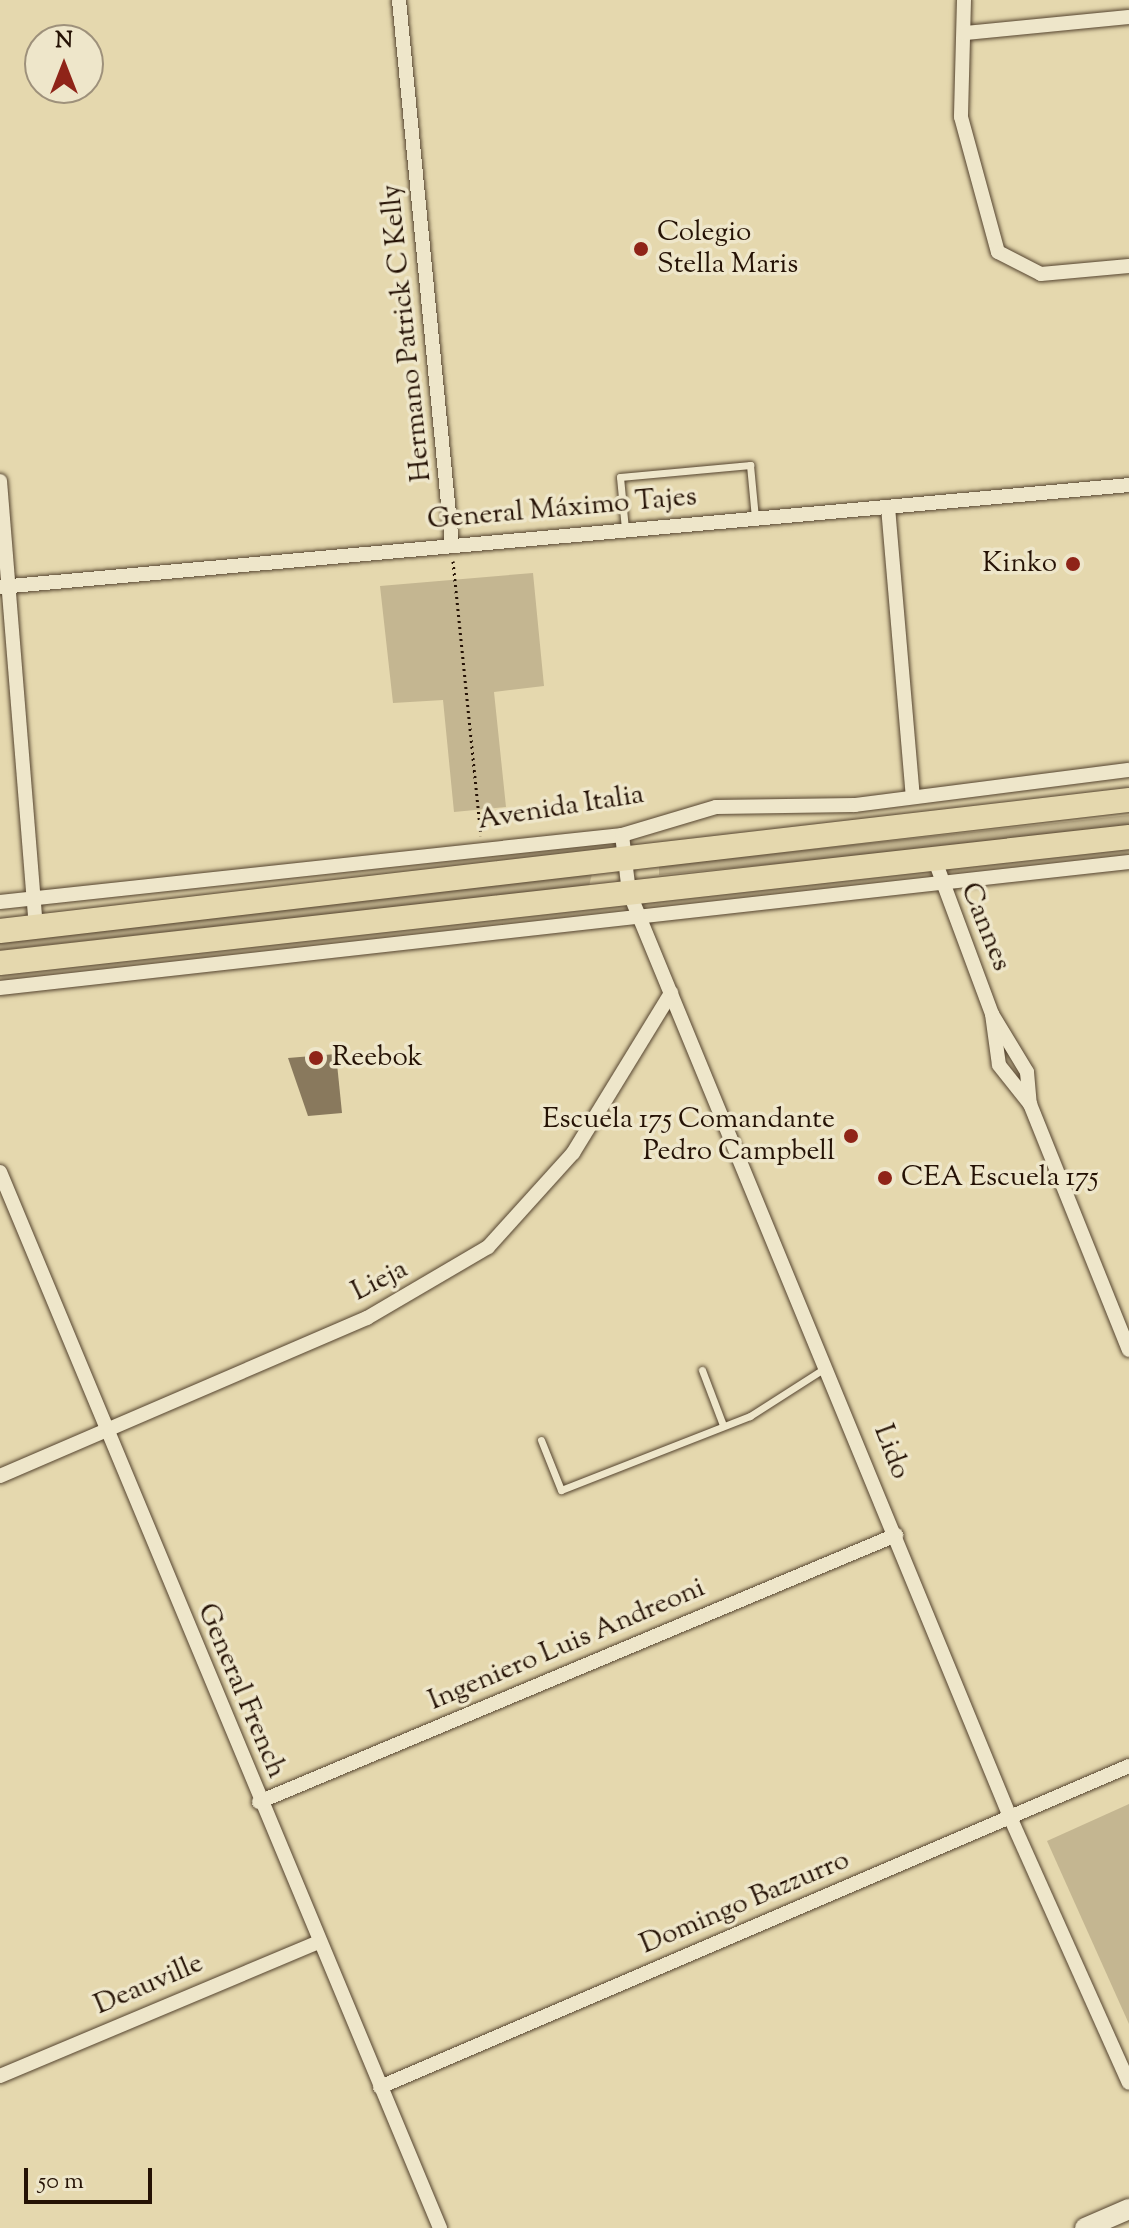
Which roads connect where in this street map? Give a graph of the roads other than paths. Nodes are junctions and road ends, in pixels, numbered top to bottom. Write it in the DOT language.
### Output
graph roads {
  1 [pos="399,0"];
  2 [pos="964,0"];
  3 [pos="1129,17"];
  4 [pos="965,33"];
  5 [pos="1129,266"];
  6 [pos="0,481"];
  7 [pos="1129,485"];
  8 [pos="888,507"];
  9 [pos="755,518"];
  10 [pos="625,529"];
  11 [pos="452,544"];
  12 [pos="5,586"];
  13 [pos="1129,770"];
  14 [pos="913,796"];
  15 [pos="1129,800"];
  16 [pos="622,835"];
  17 [pos="1129,837"];
  18 [pos="934,858"];
  19 [pos="625,860"];
  20 [pos="1129,862"];
  21 [pos="940,887"];
  22 [pos="629,892"];
  23 [pos="32,899"];
  24 [pos="0,902"];
  25 [pos="640,918"];
  26 [pos="36,927"];
  27 [pos="0,931"];
  28 [pos="0,963"];
  29 [pos="0,988"];
  30 [pos="671,993"];
  31 [pos="992,1014"];
  32 [pos="1030,1104"];
  33 [pos="0,1172"];
  34 [pos="1129,1350"];
  35 [pos="829,1366"];
  36 [pos="702,1370"];
  37 [pos="723,1425"];
  38 [pos="105,1431"];
  39 [pos="541,1440"];
  40 [pos="0,1476"];
  41 [pos="896,1535"];
  42 [pos="1129,1766"];
  43 [pos="259,1802"];
  44 [pos="1010,1817"];
  45 [pos="319,1942"];
  46 [pos="0,2076"];
  47 [pos="1129,2083"];
  48 [pos="380,2087"];
  49 [pos="1129,2209"];
  50 [pos="440,2228"];
  51 [pos="1085,2228"];
  1 -- 11 [label="street, Hermano Patrick C Kelly"];
  2 -- 4 [label="street"];
  3 -- 4 [label="street"];
  4 -- 5 [label="street"];
  6 -- 12 [label="street"];
  7 -- 8 [label="street, General Máximo Tajes"];
  8 -- 9 [label="street, General Máximo Tajes"];
  8 -- 14 [label="street"];
  9 -- 10 [label="street, General Máximo Tajes"];
  9 -- 10 [label="lane"];
  10 -- 11 [label="street, General Máximo Tajes"];
  11 -- 12 [label="street, General Máximo Tajes"];
  12 -- 23 [label="street"];
  13 -- 14 [label="street, Avenida Italia"];
  14 -- 16 [label="street, Avenida Italia"];
  15 -- 19 [label="main road, Avenida Italia"];
  16 -- 19 [label="street, Lido"];
  16 -- 23 [label="street, Avenida Italia"];
  17 -- 18 [label="main road"];
  18 -- 21 [label="street, Cannes"];
  18 -- 22 [label="main road"];
  19 -- 22 [label="street, Lido"];
  19 -- 26 [label="main road, Avenida Italia"];
  20 -- 21 [label="street"];
  21 -- 25 [label="street"];
  21 -- 31 [label="street, Cannes"];
  22 -- 25 [label="street, Lido"];
  22 -- 28 [label="main road"];
  23 -- 24 [label="street, Avenida Italia"];
  23 -- 26 [label="street"];
  25 -- 29 [label="street"];
  25 -- 30 [label="street, Lido"];
  26 -- 27 [label="main road, Avenida Italia"];
  30 -- 35 [label="street, Lido"];
  30 -- 38 [label="street, Lieja"];
  31 -- 32 [label="street, Cannes"];
  31 -- 32 [label="street, Cannes"];
  32 -- 34 [label="street, Cannes"];
  33 -- 38 [label="street, General French"];
  35 -- 37 [label="lane"];
  35 -- 41 [label="street, Lido"];
  36 -- 37 [label="lane"];
  37 -- 39 [label="lane"];
  38 -- 40 [label="street, Lieja"];
  38 -- 43 [label="street, General French"];
  41 -- 43 [label="street, Ingeniero Luis Andreoni"];
  41 -- 44 [label="street, Lido"];
  42 -- 44 [label="street, Domingo Bazzurro"];
  43 -- 45 [label="street, General French"];
  44 -- 47 [label="street, Lido"];
  44 -- 48 [label="street, Domingo Bazzurro"];
  45 -- 46 [label="street, Deauville"];
  45 -- 48 [label="street, General French"];
  48 -- 50 [label="street, General French"];
  49 -- 51 [label="main road"];
}
